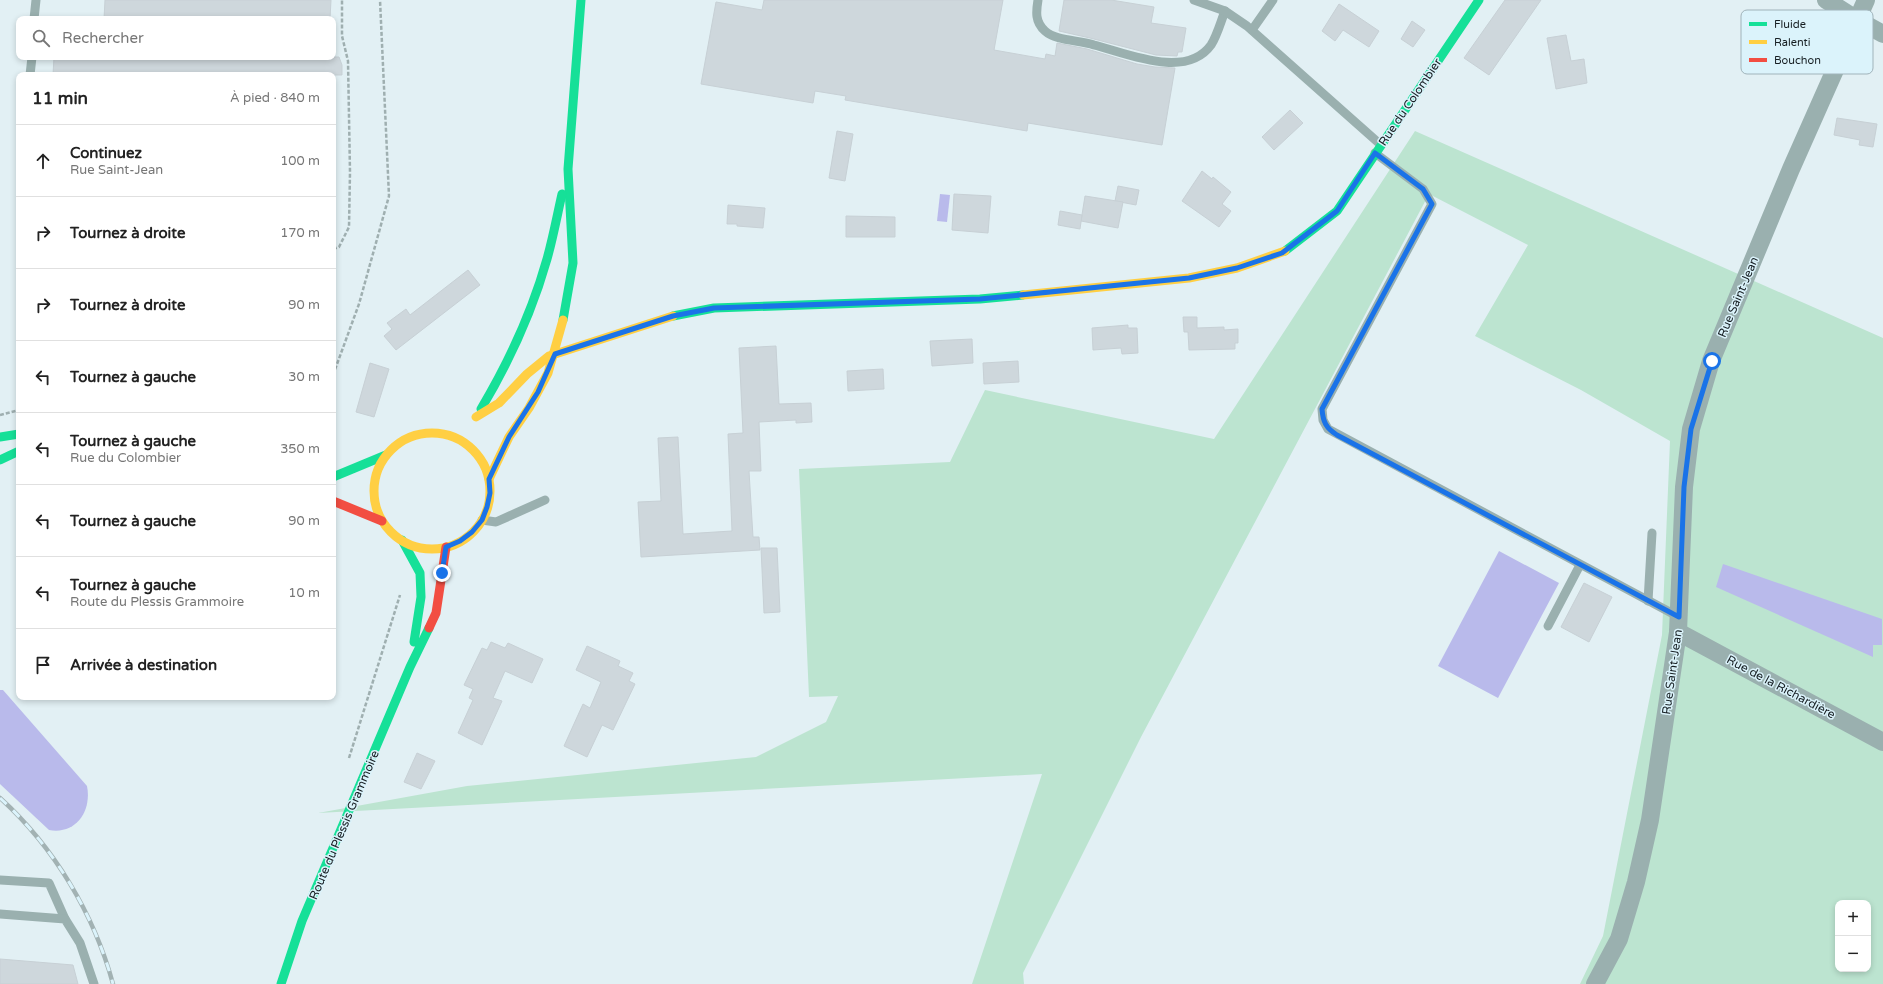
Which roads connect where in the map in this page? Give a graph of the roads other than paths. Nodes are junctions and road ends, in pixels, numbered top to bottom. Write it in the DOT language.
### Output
graph roads {
  1 [pos="36,0"];
  2 [pos="581,0"];
  3 [pos="1038,0"];
  4 [pos="1194,0"];
  5 [pos="1274,0"];
  6 [pos="1479,0"];
  7 [pos="1826,0"];
  8 [pos="1866,0"];
  9 [pos="1842,10"];
  10 [pos="1861,10"];
  11 [pos="1225,11"];
  12 [pos="34,16"];
  13 [pos="1873,28"];
  14 [pos="1252,30"];
  15 [pos="1883,34"];
  16 [pos="32,60"];
  17 [pos="30,72"];
  18 [pos="1832,74"];
  19 [pos="1378,149"];
  20 [pos="568,169"];
  21 [pos="555,354"];
  22 [pos="460,428"];
  23 [pos="16,434"];
  24 [pos="449,435"];
  25 [pos="0,437"];
  26 [pos="16,452"];
  27 [pos="386,455"];
  28 [pos="0,460"];
  29 [pos="336,476"];
  30 [pos="489,479"];
  31 [pos="544,500"];
  32 [pos="336,502"];
  33 [pos="482,520"];
  34 [pos="382,521"];
  35 [pos="1652,532"];
  36 [pos="402,540"];
  37 [pos="446,547"];
  38 [pos="1580,565"];
  39 [pos="1648,601"];
  40 [pos="1679,625"];
  41 [pos="1548,626"];
  42 [pos="410,667"];
  43 [pos="1883,742"];
  44 [pos="0,880"];
  45 [pos="0,914"];
  46 [pos="65,919"];
  47 [pos="94,984"];
  48 [pos="281,984"];
  49 [pos="1595,984"];
  1 -- 12 [label="lane"];
  2 -- 20 [label="street"];
  3 -- 11 [label="lane"];
  4 -- 11 [label="lane"];
  5 -- 14 [label="lane"];
  6 -- 19 [label="street, Rue du Colombier"];
  7 -- 9 [label="street"];
  8 -- 10 [label="street, Rue Saint-Jean"];
  11 -- 14 [label="lane"];
  13 -- 15 [label="street"];
  14 -- 19 [label="lane"];
  16 -- 17 [label="lane"];
  18 -- 40 [label="street, Rue Saint-Jean"];
  19 -- 21 [label="street, Rue du Colombier"];
  19 -- 38 [label="lane"];
  20 -- 21 [label="street"];
  20 -- 21 [label="street, Rue du Colombier"];
  21 -- 30 [label="street"];
  22 -- 24 [label="street"];
  23 -- 25 [label="street"];
  24 -- 27 [label="street"];
  24 -- 30 [label="street"];
  26 -- 28 [label="street"];
  27 -- 29 [label="street"];
  27 -- 34 [label="street"];
  30 -- 33 [label="street"];
  31 -- 33 [label="lane"];
  32 -- 34 [label="street"];
  33 -- 37 [label="street"];
  34 -- 36 [label="street"];
  35 -- 39 [label="lane"];
  36 -- 37 [label="street"];
  36 -- 42 [label="street, Route du Plessis Grammoire"];
  37 -- 42 [label="street, Route du Plessis Grammoire"];
  38 -- 39 [label="lane"];
  38 -- 41 [label="lane"];
  39 -- 40 [label="lane"];
  40 -- 43 [label="street, Rue de la Richardière"];
  40 -- 49 [label="street, Rue Saint-Jean"];
  42 -- 48 [label="street, Route du Plessis Grammoire"];
  44 -- 46 [label="lane"];
  45 -- 46 [label="lane"];
  46 -- 47 [label="lane"];
}
